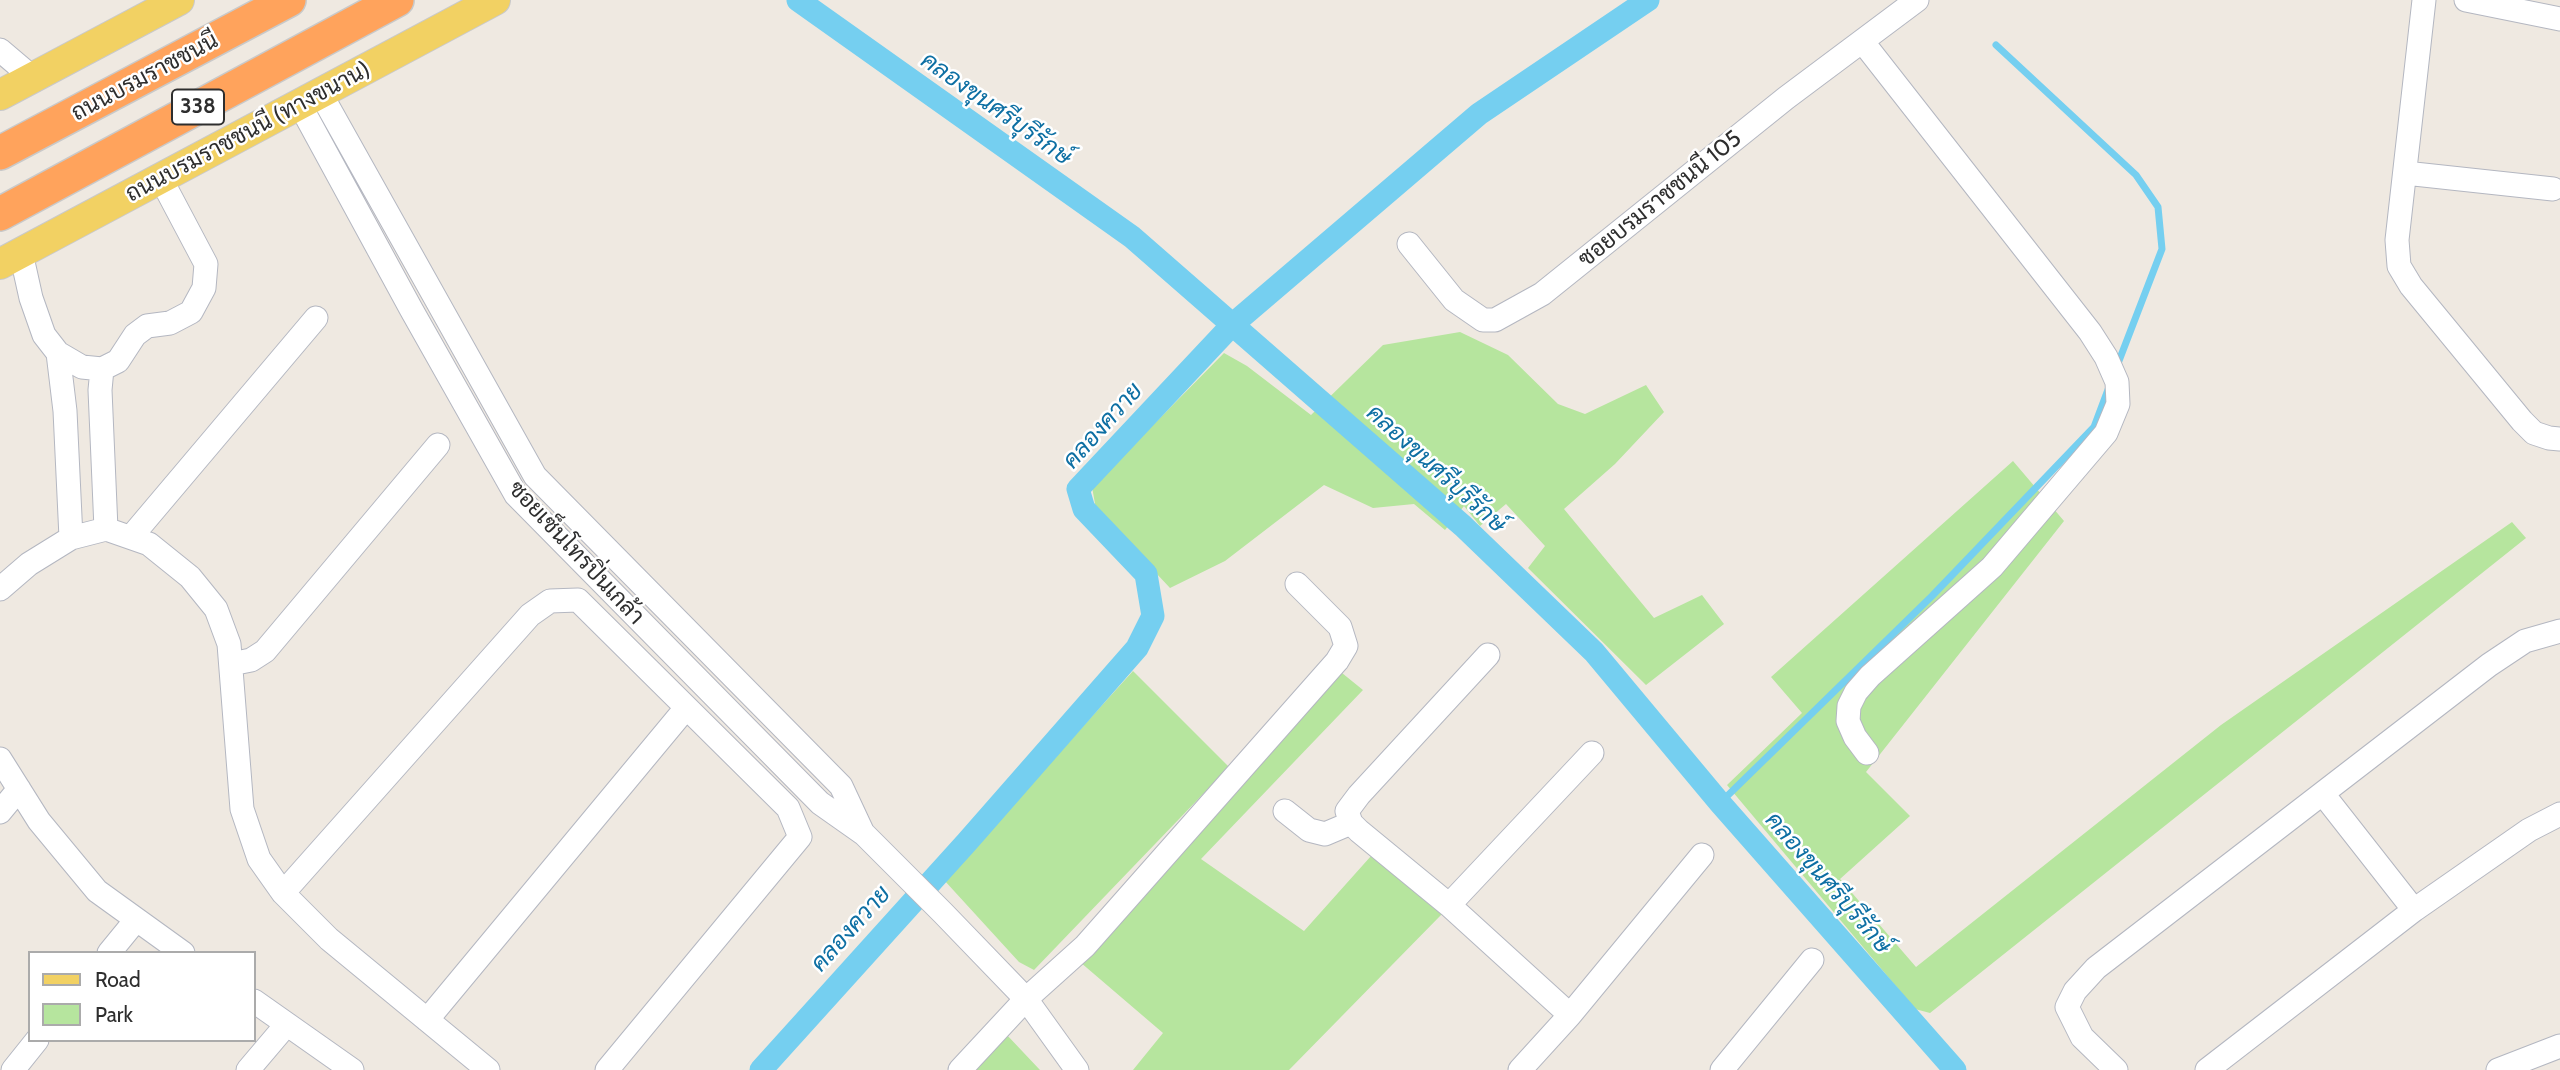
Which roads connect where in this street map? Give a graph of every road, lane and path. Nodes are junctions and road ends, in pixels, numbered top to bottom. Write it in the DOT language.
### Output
graph roads {
  1 [pos="179,0"];
  2 [pos="289,0"];
  3 [pos="397,0"];
  4 [pos="495,0"];
  5 [pos="1917,0"];
  6 [pos="2424,0"];
  7 [pos="2466,0"];
  8 [pos="2560,19"];
  9 [pos="1862,41"];
  10 [pos="0,51"];
  11 [pos="33,78"];
  12 [pos="0,95"];
  13 [pos="310,99"];
  14 [pos="0,153"];
  15 [pos="2405,173"];
  16 [pos="161,179"];
  17 [pos="2553,189"];
  18 [pos="0,214"];
  19 [pos="1409,244"];
  20 [pos="10,259"];
  21 [pos="316,318"];
  22 [pos="58,353"];
  23 [pos="102,369"];
  24 [pos="2560,439"];
  25 [pos="438,444"];
  26 [pos="107,529"];
  27 [pos="131,537"];
  28 [pos="71,538"];
  29 [pos="1297,584"];
  30 [pos="0,589"];
  31 [pos="2560,631"];
  32 [pos="1488,655"];
  33 [pos="230,664"];
  34 [pos="687,708"];
  35 [pos="1592,753"];
  36 [pos="1867,753"];
  37 [pos="0,759"];
  38 [pos="19,789"];
  39 [pos="2323,794"];
  40 [pos="1285,811"];
  41 [pos="0,812"];
  42 [pos="2560,814"];
  43 [pos="1351,823"];
  44 [pos="1702,855"];
  45 [pos="283,894"];
  46 [pos="1449,905"];
  47 [pos="2414,910"];
  48 [pos="136,920"];
  49 [pos="111,951"];
  50 [pos="180,951"];
  51 [pos="1812,960"];
  52 [pos="1026,999"];
  53 [pos="256,1002"];
  54 [pos="1570,1015"];
  55 [pos="427,1020"];
  56 [pos="288,1024"];
  57 [pos="35,1042"];
  58 [pos="2560,1046"];
  59 [pos="13,1070"];
  60 [pos="248,1070"];
  61 [pos="352,1070"];
  62 [pos="488,1070"];
  63 [pos="607,1070"];
  64 [pos="960,1070"];
  65 [pos="1077,1070"];
  66 [pos="1520,1070"];
  67 [pos="1722,1070"];
  68 [pos="2116,1070"];
  69 [pos="2207,1070"];
  70 [pos="2498,1070"];
  1 -- 11 [label="main road"];
  2 -- 14 [label="highway, ถนนบรมราชชนนี / 338"];
  3 -- 18 [label="highway, 338"];
  4 -- 13 [label="main road, ถนนบรมราชชนนี (ทางขนาน) / 338"];
  5 -- 9 [label="street, ซอยบรมราชชนนี 105"];
  6 -- 15 [label="street"];
  7 -- 8 [label="street"];
  9 -- 19 [label="street, ซอยบรมราชชนนี 105"];
  9 -- 36 [label="street"];
  10 -- 11 [label="street"];
  11 -- 12 [label="main road"];
  13 -- 16 [label="main road, ถนนบรมราชชนนี (ทางขนาน) / 338"];
  13 -- 52 [label="street, ซอยเซ็นโทรปิ่นเกล้า"];
  15 -- 17 [label="street"];
  15 -- 24 [label="street"];
  16 -- 20 [label="main road, ถนนบรมราชชนนี (ทางขนาน) / 338"];
  16 -- 23 [label="street"];
  20 -- 22 [label="street"];
  21 -- 27 [label="street"];
  22 -- 23 [label="street"];
  22 -- 28 [label="street"];
  23 -- 26 [label="street"];
  25 -- 33 [label="street"];
  26 -- 27 [label="street"];
  26 -- 28 [label="street"];
  27 -- 33 [label="street"];
  28 -- 30 [label="street"];
  29 -- 52 [label="street"];
  31 -- 39 [label="street"];
  32 -- 43 [label="street"];
  33 -- 45 [label="street"];
  34 -- 45 [label="street"];
  34 -- 55 [label="street"];
  34 -- 63 [label="street"];
  35 -- 46 [label="street"];
  37 -- 38 [label="street"];
  38 -- 41 [label="street"];
  38 -- 48 [label="street"];
  39 -- 47 [label="street"];
  39 -- 68 [label="street"];
  40 -- 43 [label="street"];
  42 -- 47 [label="street"];
  43 -- 46 [label="street"];
  44 -- 54 [label="street"];
  45 -- 55 [label="street"];
  46 -- 54 [label="street"];
  47 -- 69 [label="street"];
  48 -- 49 [label="street"];
  48 -- 50 [label="street"];
  51 -- 67 [label="street"];
  52 -- 64 [label="street"];
  52 -- 65 [label="street, ซอยเซ็นโทรปิ่นเกล้า"];
  53 -- 56 [label="street"];
  54 -- 66 [label="street"];
  55 -- 62 [label="street"];
  56 -- 60 [label="street"];
  56 -- 61 [label="street"];
  57 -- 59 [label="street"];
  58 -- 70 [label="street"];
}
